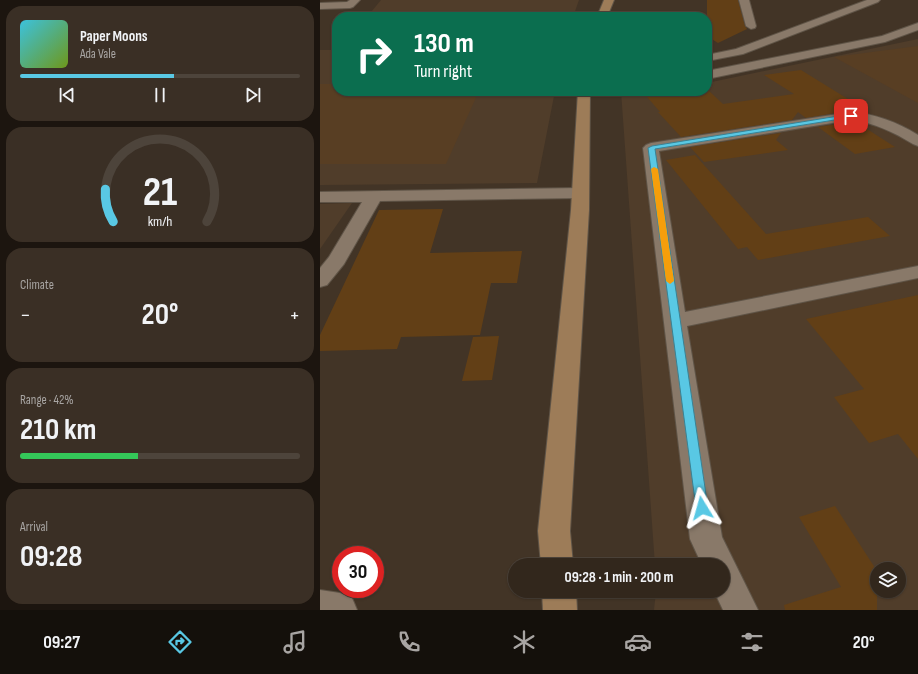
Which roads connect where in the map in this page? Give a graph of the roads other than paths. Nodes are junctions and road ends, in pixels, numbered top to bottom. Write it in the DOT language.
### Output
graph roads {
  1 [pos="355,0"];
  2 [pos="609,0"];
  3 [pos="744,0"];
  4 [pos="875,0"];
  5 [pos="320,6"];
  6 [pos="604,12"];
  7 [pos="751,26"];
  8 [pos="918,26"];
  9 [pos="712,57"];
  10 [pos="712,74"];
  11 [pos="584,96"];
  12 [pos="918,140"];
  13 [pos="580,193"];
  14 [pos="375,196"];
  15 [pos="320,197"];
  16 [pos="918,272"];
  17 [pos="320,281"];
  18 [pos="676,321"];
  19 [pos="556,558"];
  20 [pos="716,558"];
  21 [pos="730,588"];
  22 [pos="559,598"];
  23 [pos="320,607"];
  24 [pos="340,610"];
  25 [pos="560,610"];
  26 [pos="741,610"];
  1 -- 5 [label="street"];
  2 -- 6 [label="main road"];
  3 -- 7 [label="street"];
  4 -- 9 [label="street"];
  8 -- 10 [label="street"];
  11 -- 13 [label="main road"];
  12 -- 18 [label="street"];
  13 -- 14 [label="street"];
  13 -- 19 [label="main road"];
  14 -- 15 [label="street"];
  14 -- 17 [label="street"];
  16 -- 18 [label="street"];
  18 -- 20 [label="street"];
  21 -- 26 [label="street"];
  22 -- 25 [label="main road"];
  23 -- 24 [label="street"];
}
